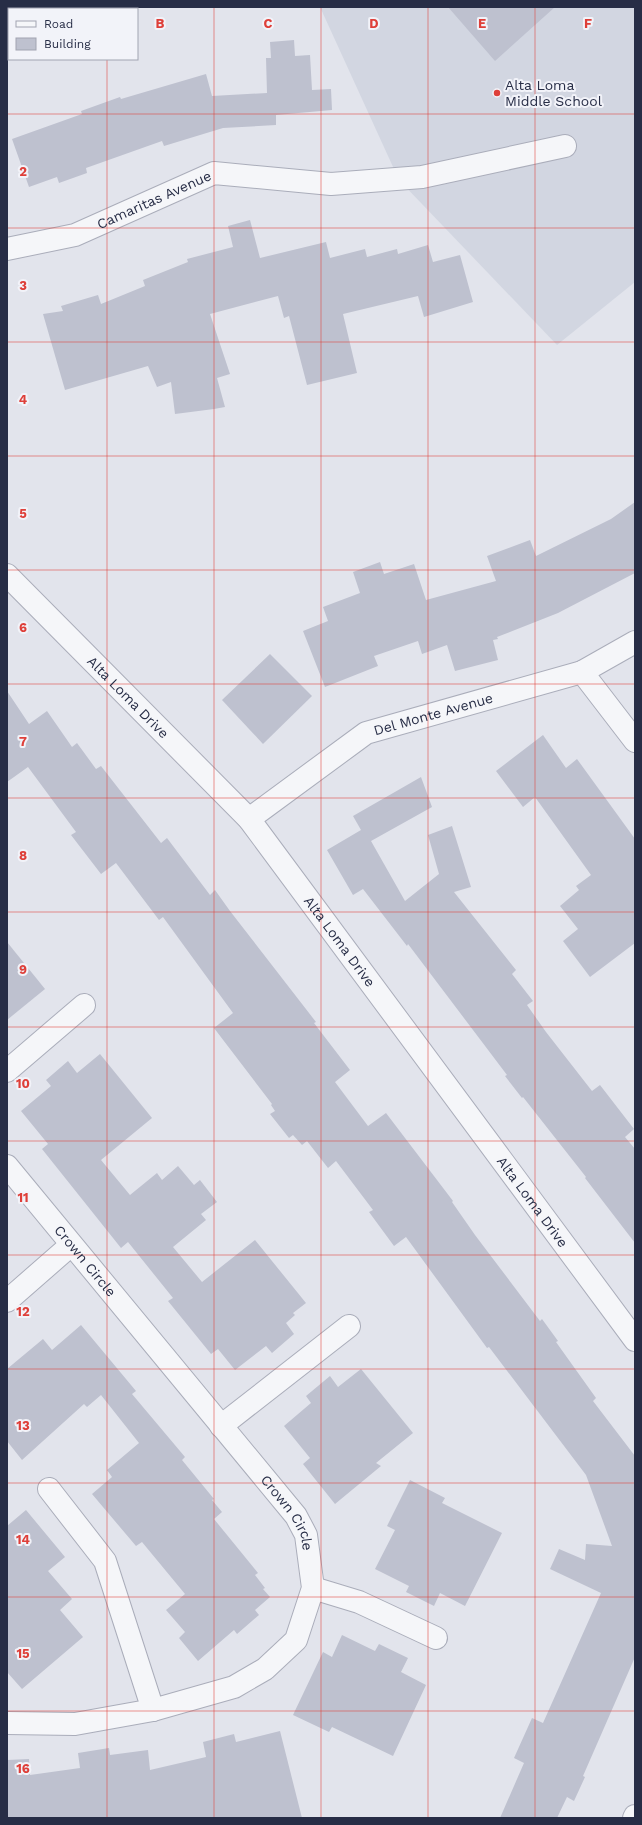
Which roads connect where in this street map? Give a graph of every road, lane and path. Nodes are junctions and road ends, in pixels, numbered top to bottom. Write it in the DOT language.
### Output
graph roads {
  1 [pos="565,146"];
  2 [pos="7,249"];
  3 [pos="7,575"];
  4 [pos="635,642"];
  5 [pos="582,672"];
  6 [pos="635,741"];
  7 [pos="249,819"];
  8 [pos="84,1005"];
  9 [pos="7,1071"];
  10 [pos="7,1166"];
  11 [pos="71,1245"];
  12 [pos="7,1301"];
  13 [pos="349,1326"];
  14 [pos="635,1340"];
  15 [pos="222,1426"];
  16 [pos="49,1490"];
  17 [pos="313,1588"];
  18 [pos="436,1638"];
  19 [pos="153,1710"];
  20 [pos="7,1723"];
  1 -- 2 [label="street, Camaritas Avenue"];
  3 -- 7 [label="street, Alta Loma Drive"];
  4 -- 5 [label="street, Del Monte Avenue"];
  5 -- 6 [label="street"];
  5 -- 7 [label="street, Del Monte Avenue"];
  7 -- 14 [label="street, Alta Loma Drive"];
  8 -- 9 [label="street"];
  10 -- 11 [label="street, Crown Circle"];
  11 -- 12 [label="street"];
  11 -- 15 [label="street, Crown Circle"];
  13 -- 15 [label="street"];
  15 -- 17 [label="street, Crown Circle"];
  16 -- 19 [label="street"];
  17 -- 18 [label="street"];
  17 -- 19 [label="street, Crown Circle"];
  19 -- 20 [label="street, Crown Circle"];
}
